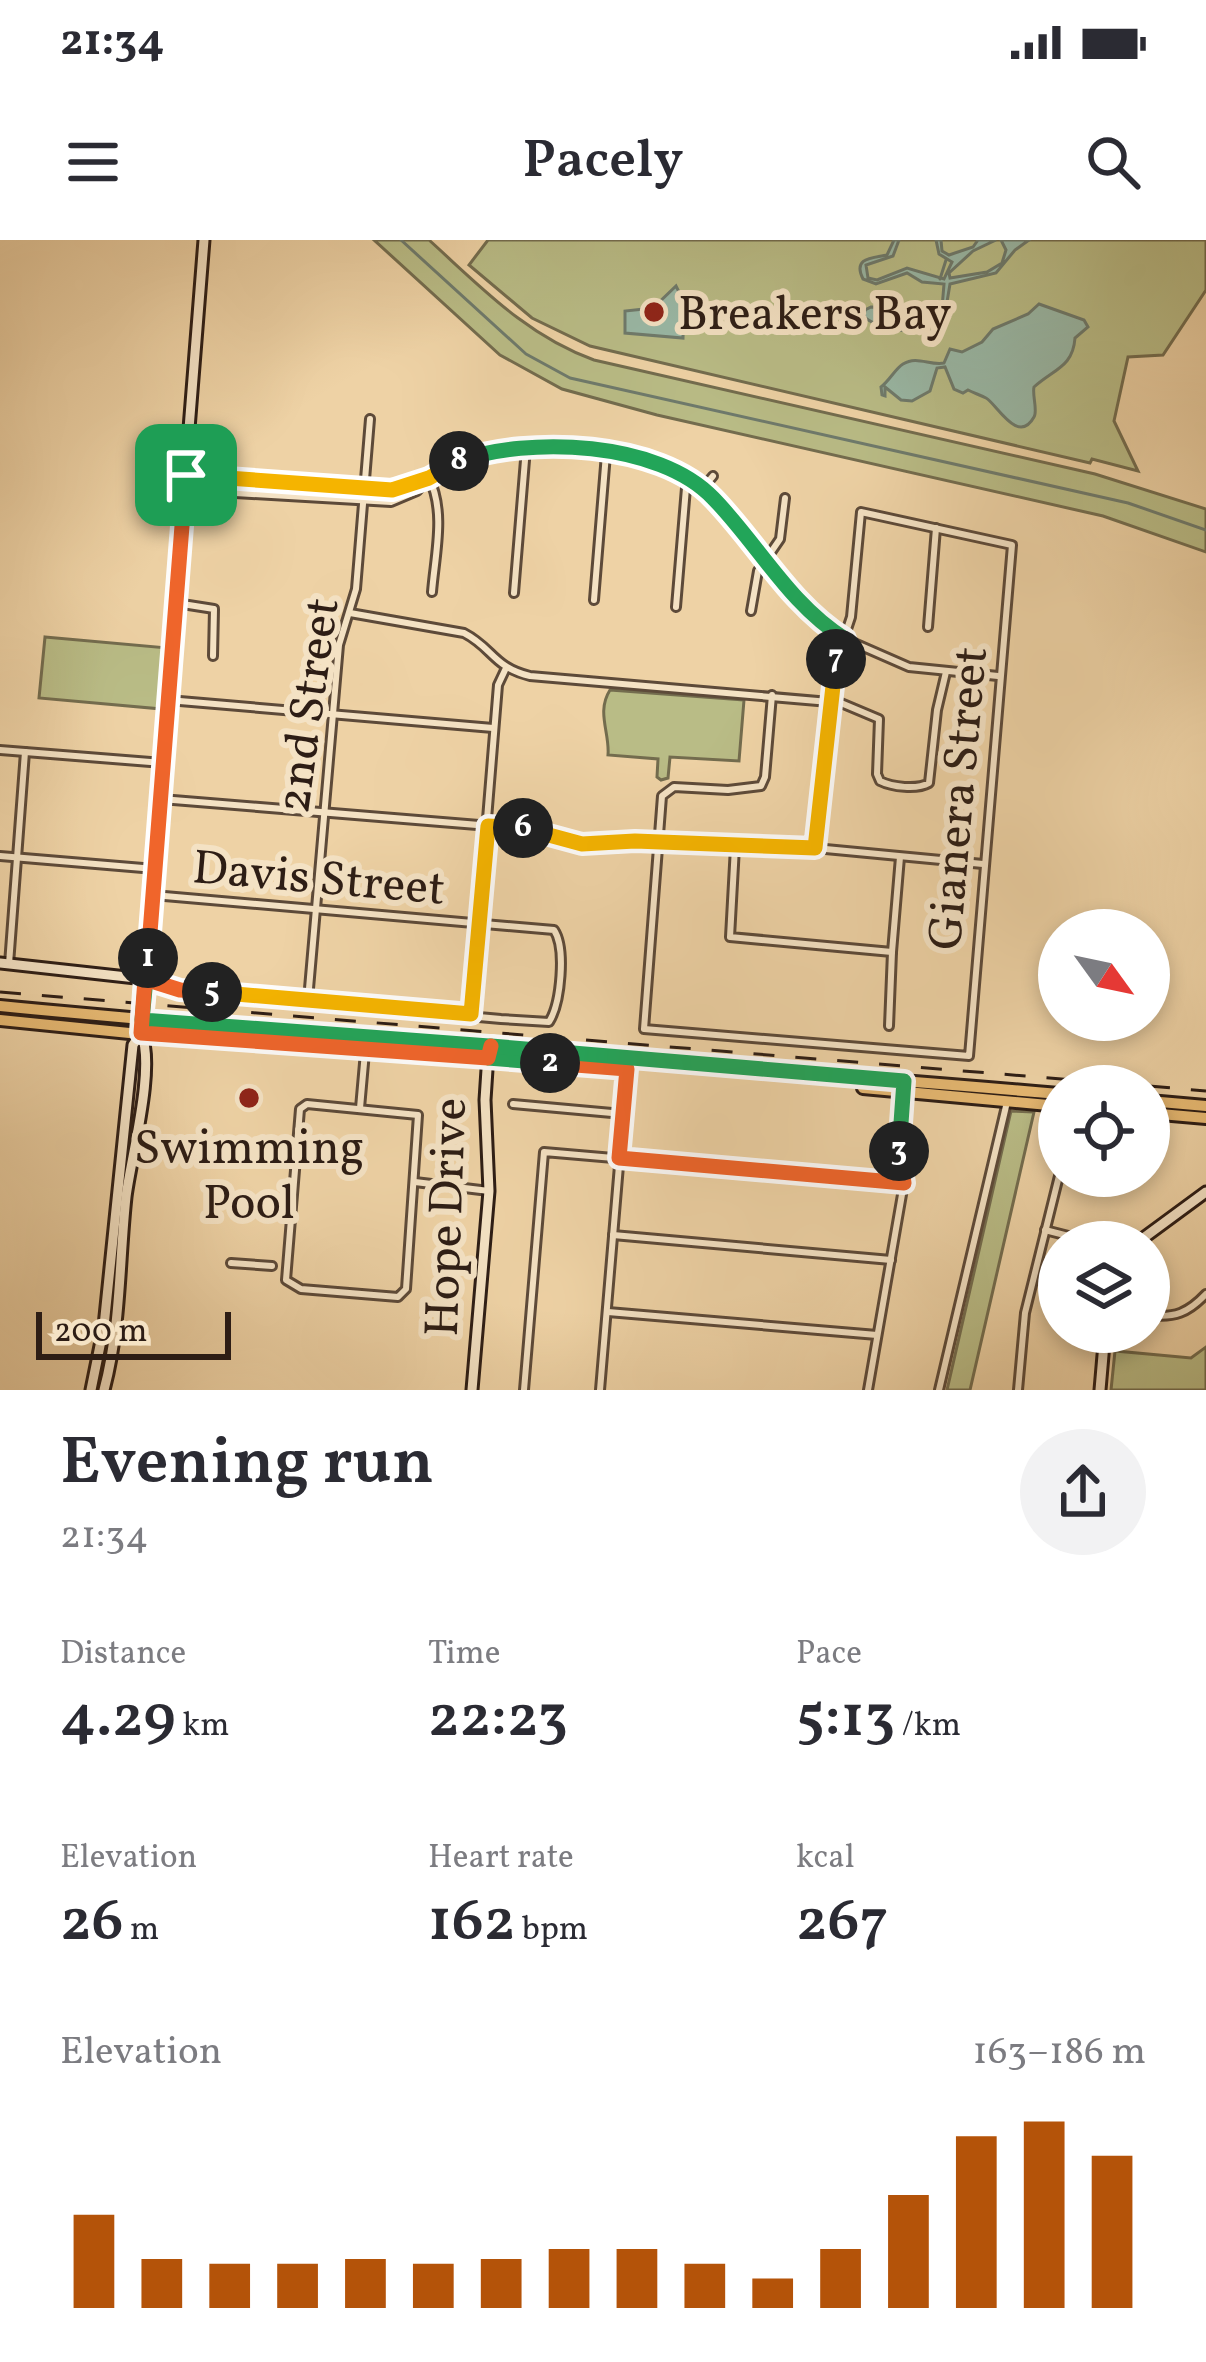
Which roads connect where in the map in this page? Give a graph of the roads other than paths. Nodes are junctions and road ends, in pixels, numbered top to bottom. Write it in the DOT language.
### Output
graph roads {
  1 [pos="204,240"];
  2 [pos="370,419"];
  3 [pos="526,448"];
  4 [pos="606,453"];
  5 [pos="186,475"];
  6 [pos="686,476"];
  7 [pos="713,476"];
  8 [pos="429,478"];
  9 [pos="362,487"];
  10 [pos="703,488"];
  11 [pos="184,490"];
  12 [pos="785,498"];
  13 [pos="361,500"];
  14 [pos="936,529"];
  15 [pos="765,561"];
  16 [pos="433,592"];
  17 [pos="514,593"];
  18 [pos="594,600"];
  19 [pos="176,602"];
  20 [pos="676,607"];
  21 [pos="752,611"];
  22 [pos="350,613"];
  23 [pos="928,627"];
  24 [pos="845,639"];
  25 [pos="213,656"];
  26 [pos="506,668"];
  27 [pos="946,672"];
  28 [pos="998,676"];
  29 [pos="772,695"];
  30 [pos="168,700"];
  31 [pos="829,700"];
  32 [pos="332,714"];
  33 [pos="495,728"];
  34 [pos="0,750"];
  35 [pos="26,752"];
  36 [pos="163,763"];
  37 [pos="160,799"];
  38 [pos="324,811"];
  39 [pos="488,826"];
  40 [pos="659,843"];
  41 [pos="735,847"];
  42 [pos="815,848"];
  43 [pos="0,856"];
  44 [pos="901,856"];
  45 [pos="17,858"];
  46 [pos="982,864"];
  47 [pos="155,869"];
  48 [pos="153,895"];
  49 [pos="316,909"];
  50 [pos="479,924"];
  51 [pos="892,952"];
  52 [pos="4,963"];
  53 [pos="145,979"];
  54 [pos="308,1000"];
  55 [pos="0,1006"];
  56 [pos="471,1014"];
  57 [pos="0,1020"];
  58 [pos="142,1026"];
  59 [pos="889,1026"];
  60 [pos="365,1048"];
  61 [pos="488,1052"];
  62 [pos="627,1063"];
  63 [pos="904,1086"];
  64 [pos="863,1088"];
  65 [pos="1038,1093"];
  66 [pos="1007,1102"];
  67 [pos="1170,1103"];
  68 [pos="513,1104"];
  69 [pos="1038,1104"];
  70 [pos="1206,1106"];
  71 [pos="360,1108"];
  72 [pos="623,1114"];
  73 [pos="1170,1115"];
  74 [pos="1206,1118"];
  75 [pos="619,1158"];
  76 [pos="414,1182"];
  77 [pos="904,1183"];
  78 [pos="1206,1190"];
  79 [pos="489,1191"];
  80 [pos="236,1205"];
  81 [pos="278,1209"];
  82 [pos="1165,1221"];
  83 [pos="614,1235"];
  84 [pos="891,1260"];
  85 [pos="1038,1262"];
  86 [pos="231,1263"];
  87 [pos="272,1266"];
  88 [pos="1206,1294"];
  89 [pos="608,1312"];
  90 [pos="1170,1317"];
  91 [pos="877,1335"];
  92 [pos="1103,1353"];
  93 [pos="91,1390"];
  94 [pos="104,1390"];
  95 [pos="472,1390"];
  96 [pos="524,1390"];
  97 [pos="603,1390"];
  98 [pos="868,1390"];
  99 [pos="939,1390"];
  100 [pos="1018,1390"];
  101 [pos="1100,1390"];
  1 -- 5 [label="street"];
  2 -- 9 [label="street, 2nd Street"];
  3 -- 4 [label="street"];
  3 -- 8 [label="street"];
  3 -- 17 [label="street"];
  4 -- 6 [label="street"];
  4 -- 18 [label="street"];
  5 -- 9 [label="street"];
  5 -- 11 [label="street"];
  6 -- 10 [label="street"];
  6 -- 20 [label="street"];
  7 -- 10 [label="street"];
  8 -- 9 [label="street"];
  8 -- 13 [label="street"];
  8 -- 16 [label="street"];
  9 -- 13 [label="street, 2nd Street"];
  10 -- 15 [label="street"];
  11 -- 13 [label="street"];
  11 -- 19 [label="street"];
  12 -- 15 [label="street"];
  13 -- 22 [label="street, 2nd Street"];
  14 -- 23 [label="street"];
  14 -- 24 [label="street"];
  14 -- 28 [label="street, Gianera Street"];
  15 -- 21 [label="street"];
  15 -- 24 [label="street"];
  19 -- 25 [label="street"];
  19 -- 30 [label="street"];
  22 -- 26 [label="street"];
  22 -- 32 [label="street, 2nd Street"];
  24 -- 27 [label="street"];
  24 -- 31 [label="street"];
  26 -- 29 [label="street"];
  26 -- 33 [label="street"];
  27 -- 28 [label="street"];
  27 -- 31 [label="street"];
  28 -- 46 [label="street, Gianera Street"];
  29 -- 31 [label="street"];
  29 -- 40 [label="street"];
  30 -- 32 [label="street"];
  30 -- 36 [label="street"];
  31 -- 42 [label="street"];
  32 -- 33 [label="street"];
  32 -- 38 [label="street, 2nd Street"];
  33 -- 39 [label="street"];
  34 -- 35 [label="street"];
  35 -- 36 [label="street"];
  35 -- 45 [label="street"];
  36 -- 37 [label="street"];
  37 -- 38 [label="street"];
  37 -- 47 [label="street"];
  38 -- 39 [label="street"];
  38 -- 49 [label="street, 2nd Street"];
  39 -- 40 [label="street"];
  39 -- 50 [label="street"];
  40 -- 41 [label="street"];
  40 -- 46 [label="street, Gianera Street"];
  41 -- 42 [label="street"];
  41 -- 51 [label="street"];
  42 -- 44 [label="street"];
  43 -- 45 [label="street, Davis Street"];
  44 -- 46 [label="street"];
  44 -- 51 [label="street"];
  45 -- 47 [label="street, Davis Street"];
  45 -- 52 [label="street"];
  47 -- 48 [label="street"];
  48 -- 49 [label="street, Davis Street"];
  48 -- 53 [label="street"];
  49 -- 50 [label="street, Davis Street"];
  49 -- 54 [label="street, 2nd Street"];
  50 -- 56 [label="street"];
  50 -- 56 [label="street, Davis Street"];
  51 -- 59 [label="street"];
  52 -- 53 [label="street"];
  53 -- 54 [label="street"];
  53 -- 58 [label="street"];
  54 -- 56 [label="street"];
  55 -- 58 [label="main road"];
  57 -- 58 [label="main road"];
  58 -- 60 [label="main road"];
  58 -- 61 [label="main road"];
  58 -- 93 [label="street"];
  58 -- 94 [label="street"];
  60 -- 61 [label="main road"];
  60 -- 71 [label="street"];
  61 -- 62 [label="main road"];
  61 -- 79 [label="street, Hope Drive"];
  62 -- 63 [label="main road"];
  62 -- 72 [label="street"];
  63 -- 64 [label="main road"];
  63 -- 65 [label="main road"];
  63 -- 66 [label="main road"];
  63 -- 77 [label="street"];
  66 -- 69 [label="main road"];
  66 -- 99 [label="street"];
  67 -- 70 [label="main road"];
  68 -- 72 [label="street"];
  71 -- 76 [label="street"];
  71 -- 76 [label="street"];
  72 -- 75 [label="street"];
  73 -- 74 [label="main road"];
  75 -- 77 [label="street"];
  75 -- 83 [label="street"];
  75 -- 96 [label="street"];
  76 -- 79 [label="street"];
  77 -- 84 [label="street"];
  78 -- 82 [label="street"];
  79 -- 95 [label="street, Hope Drive"];
  80 -- 81 [label="street"];
  83 -- 84 [label="street"];
  83 -- 89 [label="street"];
  84 -- 91 [label="street"];
  85 -- 100 [label="street"];
  86 -- 87 [label="street"];
  88 -- 90 [label="street"];
  89 -- 91 [label="street"];
  89 -- 97 [label="street"];
  91 -- 98 [label="street"];
  92 -- 101 [label="street"];
}
